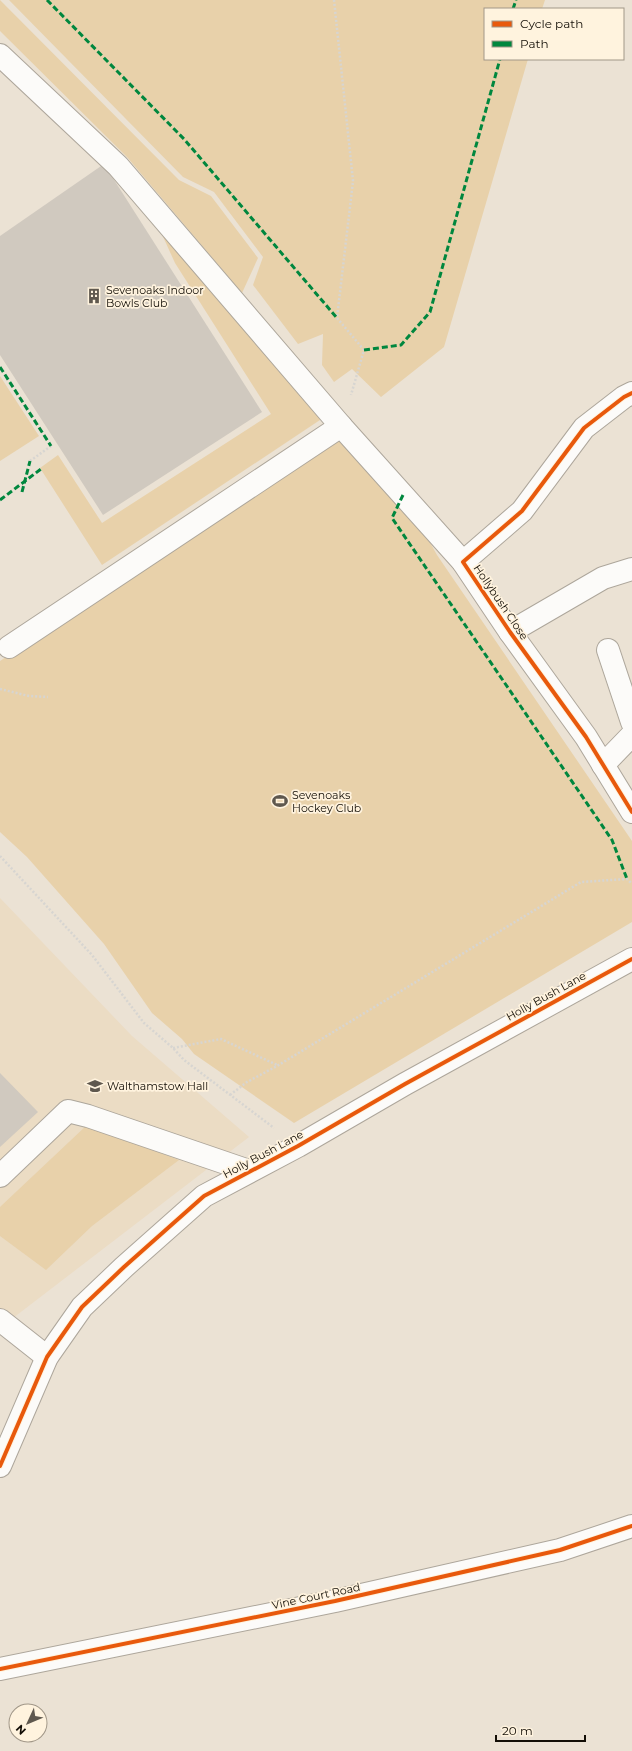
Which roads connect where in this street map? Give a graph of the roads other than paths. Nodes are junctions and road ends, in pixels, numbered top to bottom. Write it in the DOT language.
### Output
graph roads {
  1 [pos="0,55"];
  2 [pos="632,393"];
  3 [pos="341,426"];
  4 [pos="463,562"];
  5 [pos="632,569"];
  6 [pos="510,632"];
  7 [pos="8,647"];
  8 [pos="608,650"];
  9 [pos="632,722"];
  10 [pos="632,735"];
  11 [pos="603,765"];
  12 [pos="632,812"];
  13 [pos="632,959"];
  14 [pos="249,1171"];
  15 [pos="0,1176"];
  16 [pos="0,1320"];
  17 [pos="47,1357"];
  18 [pos="0,1466"];
  19 [pos="632,1526"];
  20 [pos="0,1669"];
  1 -- 3 [label="street"];
  2 -- 4 [label="street, Hollybush Close"];
  3 -- 4 [label="street"];
  3 -- 7 [label="street"];
  4 -- 6 [label="street, Hollybush Close"];
  5 -- 6 [label="street, Hollybush Close"];
  6 -- 11 [label="street, Hollybush Close"];
  8 -- 9 [label="street"];
  10 -- 11 [label="street"];
  11 -- 12 [label="street, Hollybush Close"];
  13 -- 14 [label="street, Holly Bush Lane"];
  14 -- 15 [label="street"];
  14 -- 17 [label="street, Holly Bush Lane"];
  16 -- 17 [label="street"];
  17 -- 18 [label="street, Holly Bush Lane"];
  19 -- 20 [label="street, Vine Court Road"];
}
